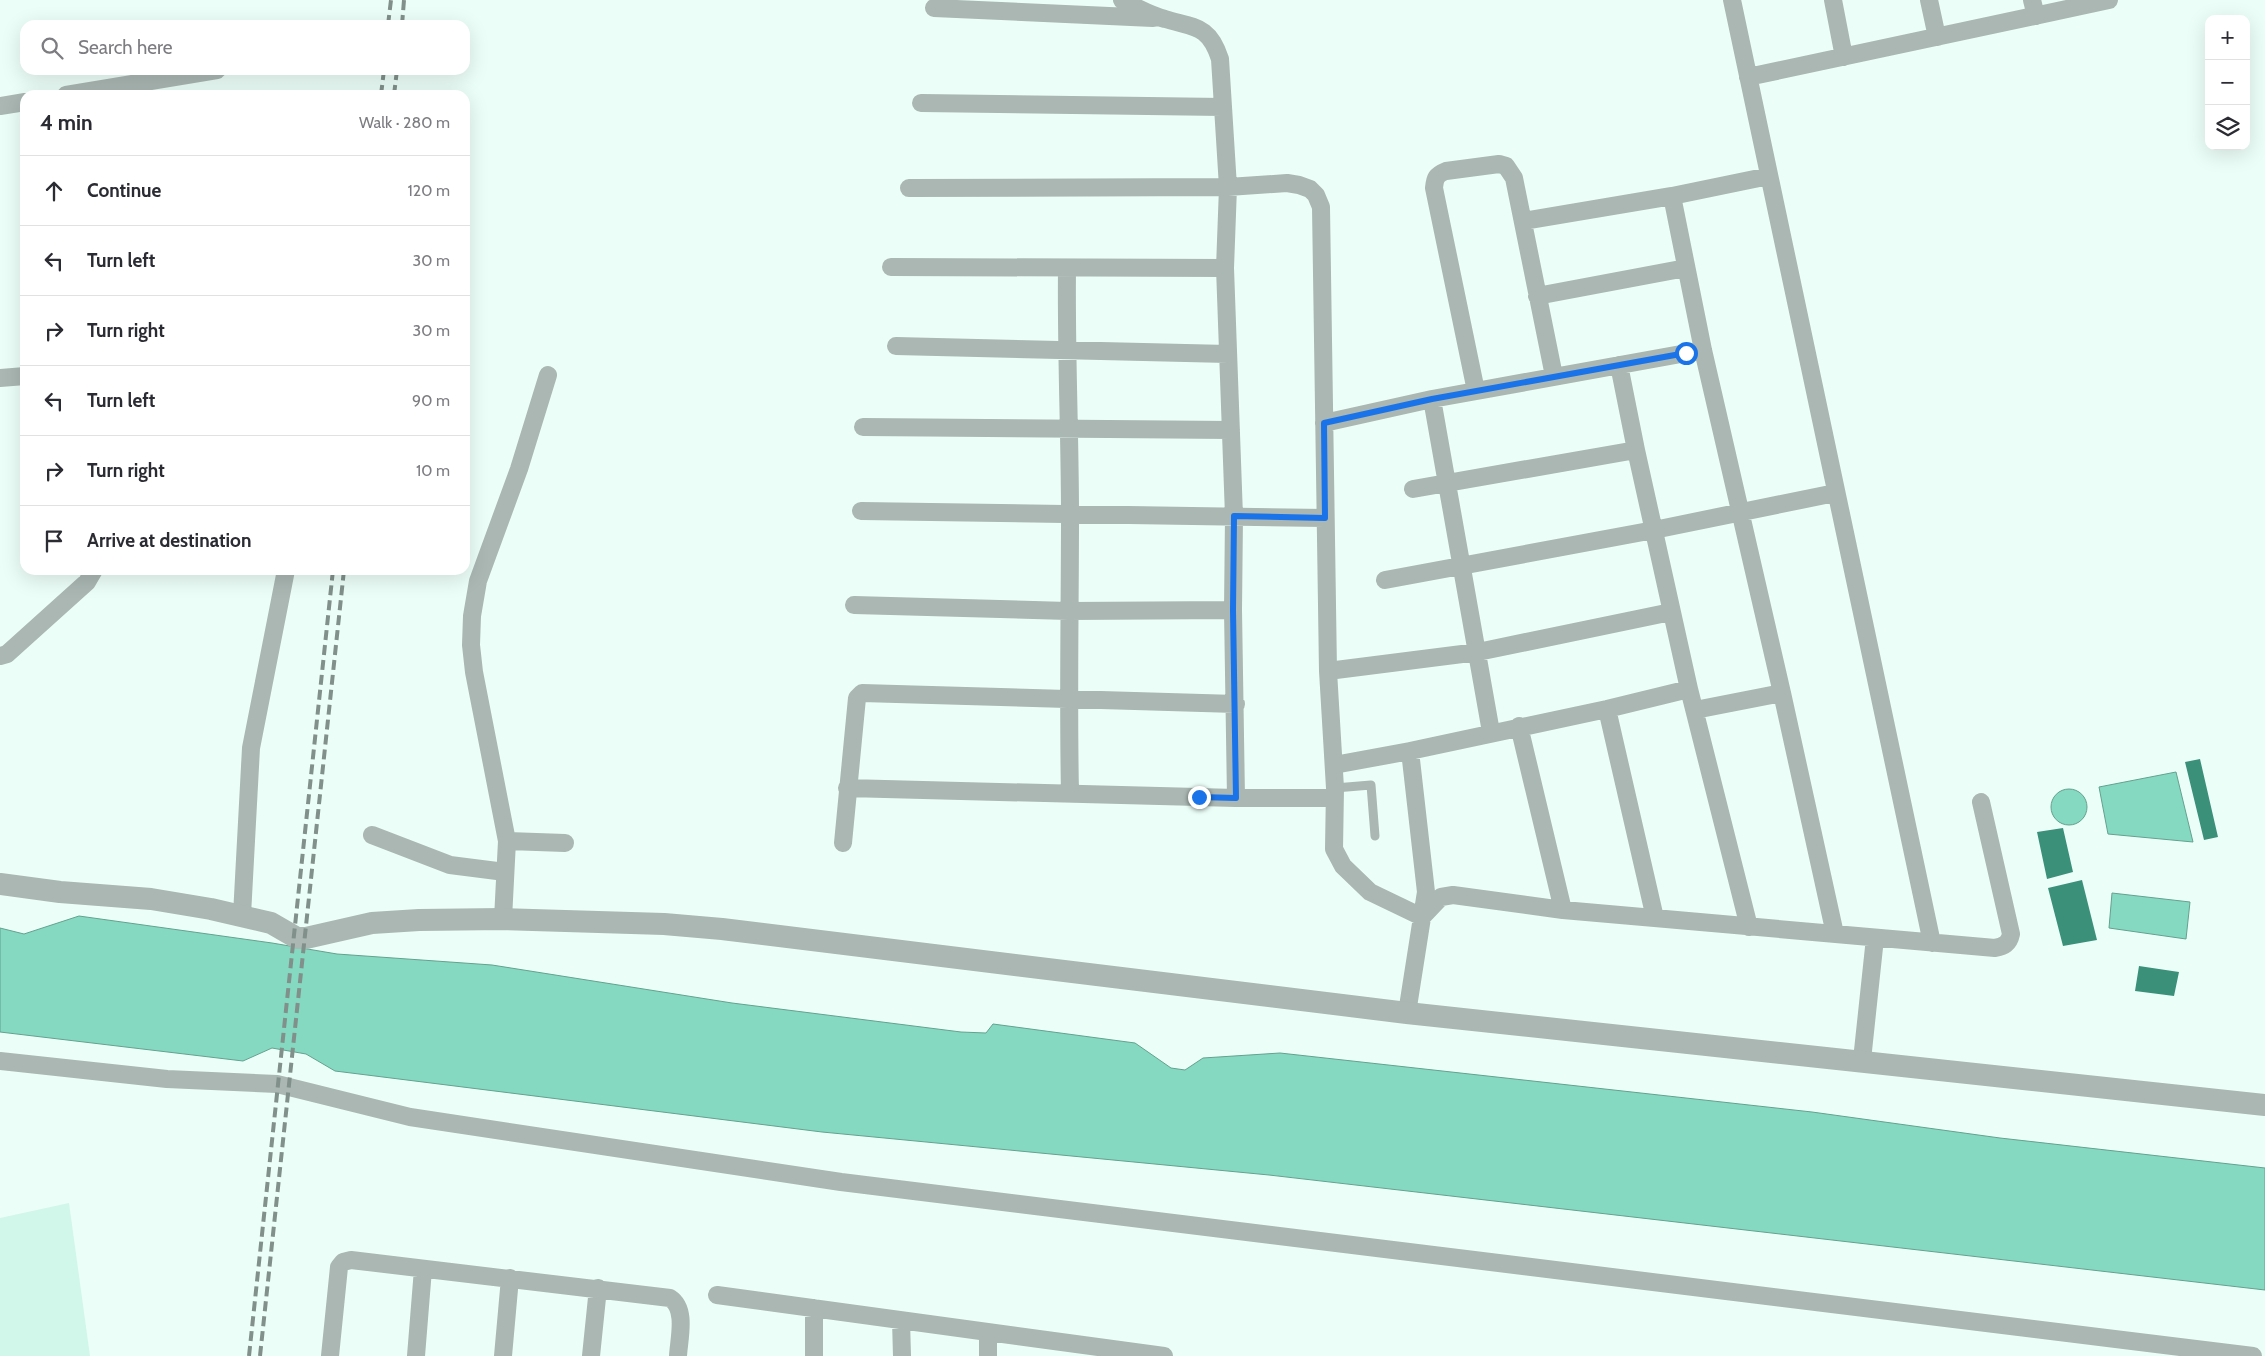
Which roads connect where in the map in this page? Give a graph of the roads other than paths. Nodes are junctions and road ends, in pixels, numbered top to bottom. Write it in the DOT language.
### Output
graph roads {
  1 [pos="1122,0"];
  2 [pos="1732,0"];
  3 [pos="1833,0"];
  4 [pos="1929,0"];
  5 [pos="2109,0"];
  6 [pos="934,8"];
  7 [pos="2034,8"];
  8 [pos="1164,19"];
  9 [pos="1937,37"];
  10 [pos="1844,57"];
  11 [pos="186,75"];
  12 [pos="1748,77"];
  13 [pos="96,90"];
  14 [pos="20,103"];
  15 [pos="921,103"];
  16 [pos="0,106"];
  17 [pos="1223,107"];
  18 [pos="1769,176"];
  19 [pos="1228,187"];
  20 [pos="909,188"];
  21 [pos="1672,196"];
  22 [pos="1524,221"];
  23 [pos="891,267"];
  24 [pos="1225,268"];
  25 [pos="1686,268"];
  26 [pos="1067,269"];
  27 [pos="1537,296"];
  28 [pos="896,346"];
  29 [pos="1066,349"];
  30 [pos="1703,350"];
  31 [pos="1228,354"];
  32 [pos="1620,365"];
  33 [pos="548,375"];
  34 [pos="20,376"];
  35 [pos="1554,376"];
  36 [pos="0,378"];
  37 [pos="1476,391"];
  38 [pos="1432,399"];
  39 [pos="1324,423"];
  40 [pos="863,426"];
  41 [pos="1068,429"];
  42 [pos="1232,430"];
  43 [pos="1636,450"];
  44 [pos="1447,483"];
  45 [pos="1413,489"];
  46 [pos="1835,494"];
  47 [pos="861,511"];
  48 [pos="1742,512"];
  49 [pos="1070,515"];
  50 [pos="1234,516"];
  51 [pos="1325,518"];
  52 [pos="1654,530"];
  53 [pos="1462,567"];
  54 [pos="90,575"];
  55 [pos="285,575"];
  56 [pos="1385,580"];
  57 [pos="854,605"];
  58 [pos="1233,610"];
  59 [pos="1068,611"];
  60 [pos="1671,612"];
  61 [pos="1478,652"];
  62 [pos="0,656"];
  63 [pos="1328,672"];
  64 [pos="1689,689"];
  65 [pos="1782,694"];
  66 [pos="1068,698"];
  67 [pos="1236,704"];
  68 [pos="1607,709"];
  69 [pos="1695,710"];
  70 [pos="1519,726"];
  71 [pos="1491,732"];
  72 [pos="1410,751"];
  73 [pos="1334,765"];
  74 [pos="847,788"];
  75 [pos="1070,793"];
  76 [pos="1335,793"];
  77 [pos="1236,798"];
  78 [pos="1981,802"];
  79 [pos="372,835"];
  80 [pos="1375,836"];
  81 [pos="507,841"];
  82 [pos="565,843"];
  83 [pos="843,844"];
  84 [pos="505,872"];
  85 [pos="0,884"];
  86 [pos="1563,910"];
  87 [pos="242,915"];
  88 [pos="1422,917"];
  89 [pos="1655,918"];
  90 [pos="502,919"];
  91 [pos="1749,927"];
  92 [pos="1835,934"];
  93 [pos="1875,938"];
  94 [pos="1932,943"];
  95 [pos="1407,1013"];
  96 [pos="1862,1060"];
  97 [pos="0,1061"];
  98 [pos="2265,1105"];
  99 [pos="423,1269"];
  100 [pos="510,1278"];
  101 [pos="598,1288"];
  102 [pos="717,1295"];
  103 [pos="814,1308"];
  104 [pos="901,1320"];
  105 [pos="988,1332"];
  106 [pos="1074,1350"];
  107 [pos="330,1356"];
  108 [pos="416,1356"];
  109 [pos="503,1356"];
  110 [pos="591,1356"];
  111 [pos="678,1356"];
  112 [pos="814,1356"];
  113 [pos="902,1356"];
  114 [pos="988,1356"];
  115 [pos="1163,1356"];
  116 [pos="2253,1356"];
  1 -- 8 [label="street"];
  2 -- 12 [label="street"];
  3 -- 10 [label="street"];
  4 -- 9 [label="street"];
  5 -- 7 [label="street"];
  6 -- 8 [label="street"];
  7 -- 9 [label="street"];
  8 -- 17 [label="street"];
  9 -- 10 [label="street"];
  10 -- 12 [label="street"];
  11 -- 13 [label="street"];
  12 -- 18 [label="street"];
  14 -- 16 [label="street"];
  15 -- 17 [label="street"];
  17 -- 19 [label="street"];
  18 -- 21 [label="street"];
  18 -- 46 [label="street"];
  19 -- 20 [label="street"];
  19 -- 24 [label="street"];
  19 -- 39 [label="street"];
  21 -- 22 [label="street"];
  21 -- 25 [label="street"];
  22 -- 27 [label="street"];
  22 -- 37 [label="street"];
  23 -- 26 [label="street"];
  24 -- 26 [label="street"];
  24 -- 31 [label="street"];
  25 -- 27 [label="street"];
  25 -- 30 [label="street"];
  26 -- 29 [label="street"];
  27 -- 35 [label="street"];
  28 -- 29 [label="street"];
  29 -- 31 [label="street"];
  29 -- 41 [label="street"];
  30 -- 32 [label="street"];
  30 -- 48 [label="street"];
  31 -- 42 [label="street"];
  32 -- 35 [label="street"];
  32 -- 43 [label="street"];
  33 -- 81 [label="street"];
  34 -- 36 [label="street"];
  35 -- 37 [label="street"];
  37 -- 38 [label="street"];
  38 -- 39 [label="street"];
  38 -- 44 [label="street"];
  39 -- 51 [label="street"];
  40 -- 41 [label="street"];
  41 -- 42 [label="street"];
  41 -- 49 [label="street"];
  42 -- 50 [label="street"];
  43 -- 44 [label="street"];
  43 -- 52 [label="street"];
  44 -- 45 [label="street"];
  44 -- 53 [label="street"];
  46 -- 48 [label="street"];
  46 -- 94 [label="street"];
  47 -- 49 [label="street"];
  48 -- 52 [label="street"];
  48 -- 65 [label="street"];
  49 -- 50 [label="street"];
  49 -- 59 [label="street"];
  50 -- 51 [label="street"];
  50 -- 58 [label="street"];
  51 -- 63 [label="street"];
  52 -- 53 [label="street"];
  52 -- 60 [label="street"];
  53 -- 56 [label="street"];
  53 -- 61 [label="street"];
  54 -- 62 [label="street"];
  55 -- 87 [label="street"];
  57 -- 59 [label="street"];
  58 -- 59 [label="street"];
  58 -- 67 [label="street"];
  59 -- 66 [label="street"];
  60 -- 61 [label="street"];
  60 -- 64 [label="street"];
  61 -- 63 [label="street"];
  61 -- 71 [label="street"];
  63 -- 73 [label="street"];
  64 -- 68 [label="street"];
  64 -- 69 [label="street"];
  65 -- 69 [label="street"];
  65 -- 92 [label="street"];
  66 -- 67 [label="street"];
  66 -- 74 [label="street"];
  66 -- 75 [label="street"];
  67 -- 77 [label="street"];
  68 -- 70 [label="street"];
  68 -- 89 [label="street"];
  69 -- 91 [label="street"];
  70 -- 71 [label="street"];
  70 -- 86 [label="street"];
  71 -- 72 [label="street"];
  72 -- 73 [label="street"];
  72 -- 88 [label="street"];
  73 -- 76 [label="street"];
  74 -- 75 [label="street"];
  74 -- 83 [label="street"];
  75 -- 77 [label="street"];
  76 -- 77 [label="street"];
  76 -- 80 [label="lane"];
  76 -- 88 [label="street"];
  78 -- 94 [label="street"];
  79 -- 84 [label="street"];
  81 -- 82 [label="street"];
  81 -- 84 [label="street"];
  84 -- 90 [label="street"];
  85 -- 87 [label="street"];
  86 -- 88 [label="street"];
  86 -- 89 [label="street"];
  87 -- 90 [label="street"];
  88 -- 95 [label="street"];
  89 -- 91 [label="street"];
  90 -- 95 [label="street"];
  91 -- 92 [label="street"];
  92 -- 93 [label="street"];
  93 -- 94 [label="street"];
  93 -- 96 [label="street"];
  95 -- 96 [label="street"];
  96 -- 98 [label="street"];
  97 -- 116 [label="street"];
  99 -- 100 [label="street"];
  99 -- 107 [label="street"];
  99 -- 108 [label="street"];
  100 -- 101 [label="street"];
  100 -- 109 [label="street"];
  101 -- 110 [label="street"];
  101 -- 111 [label="street"];
  102 -- 103 [label="street"];
  103 -- 104 [label="street"];
  103 -- 112 [label="street"];
  104 -- 105 [label="street"];
  104 -- 113 [label="street"];
  105 -- 106 [label="street"];
  105 -- 114 [label="street"];
  106 -- 115 [label="street"];
}
